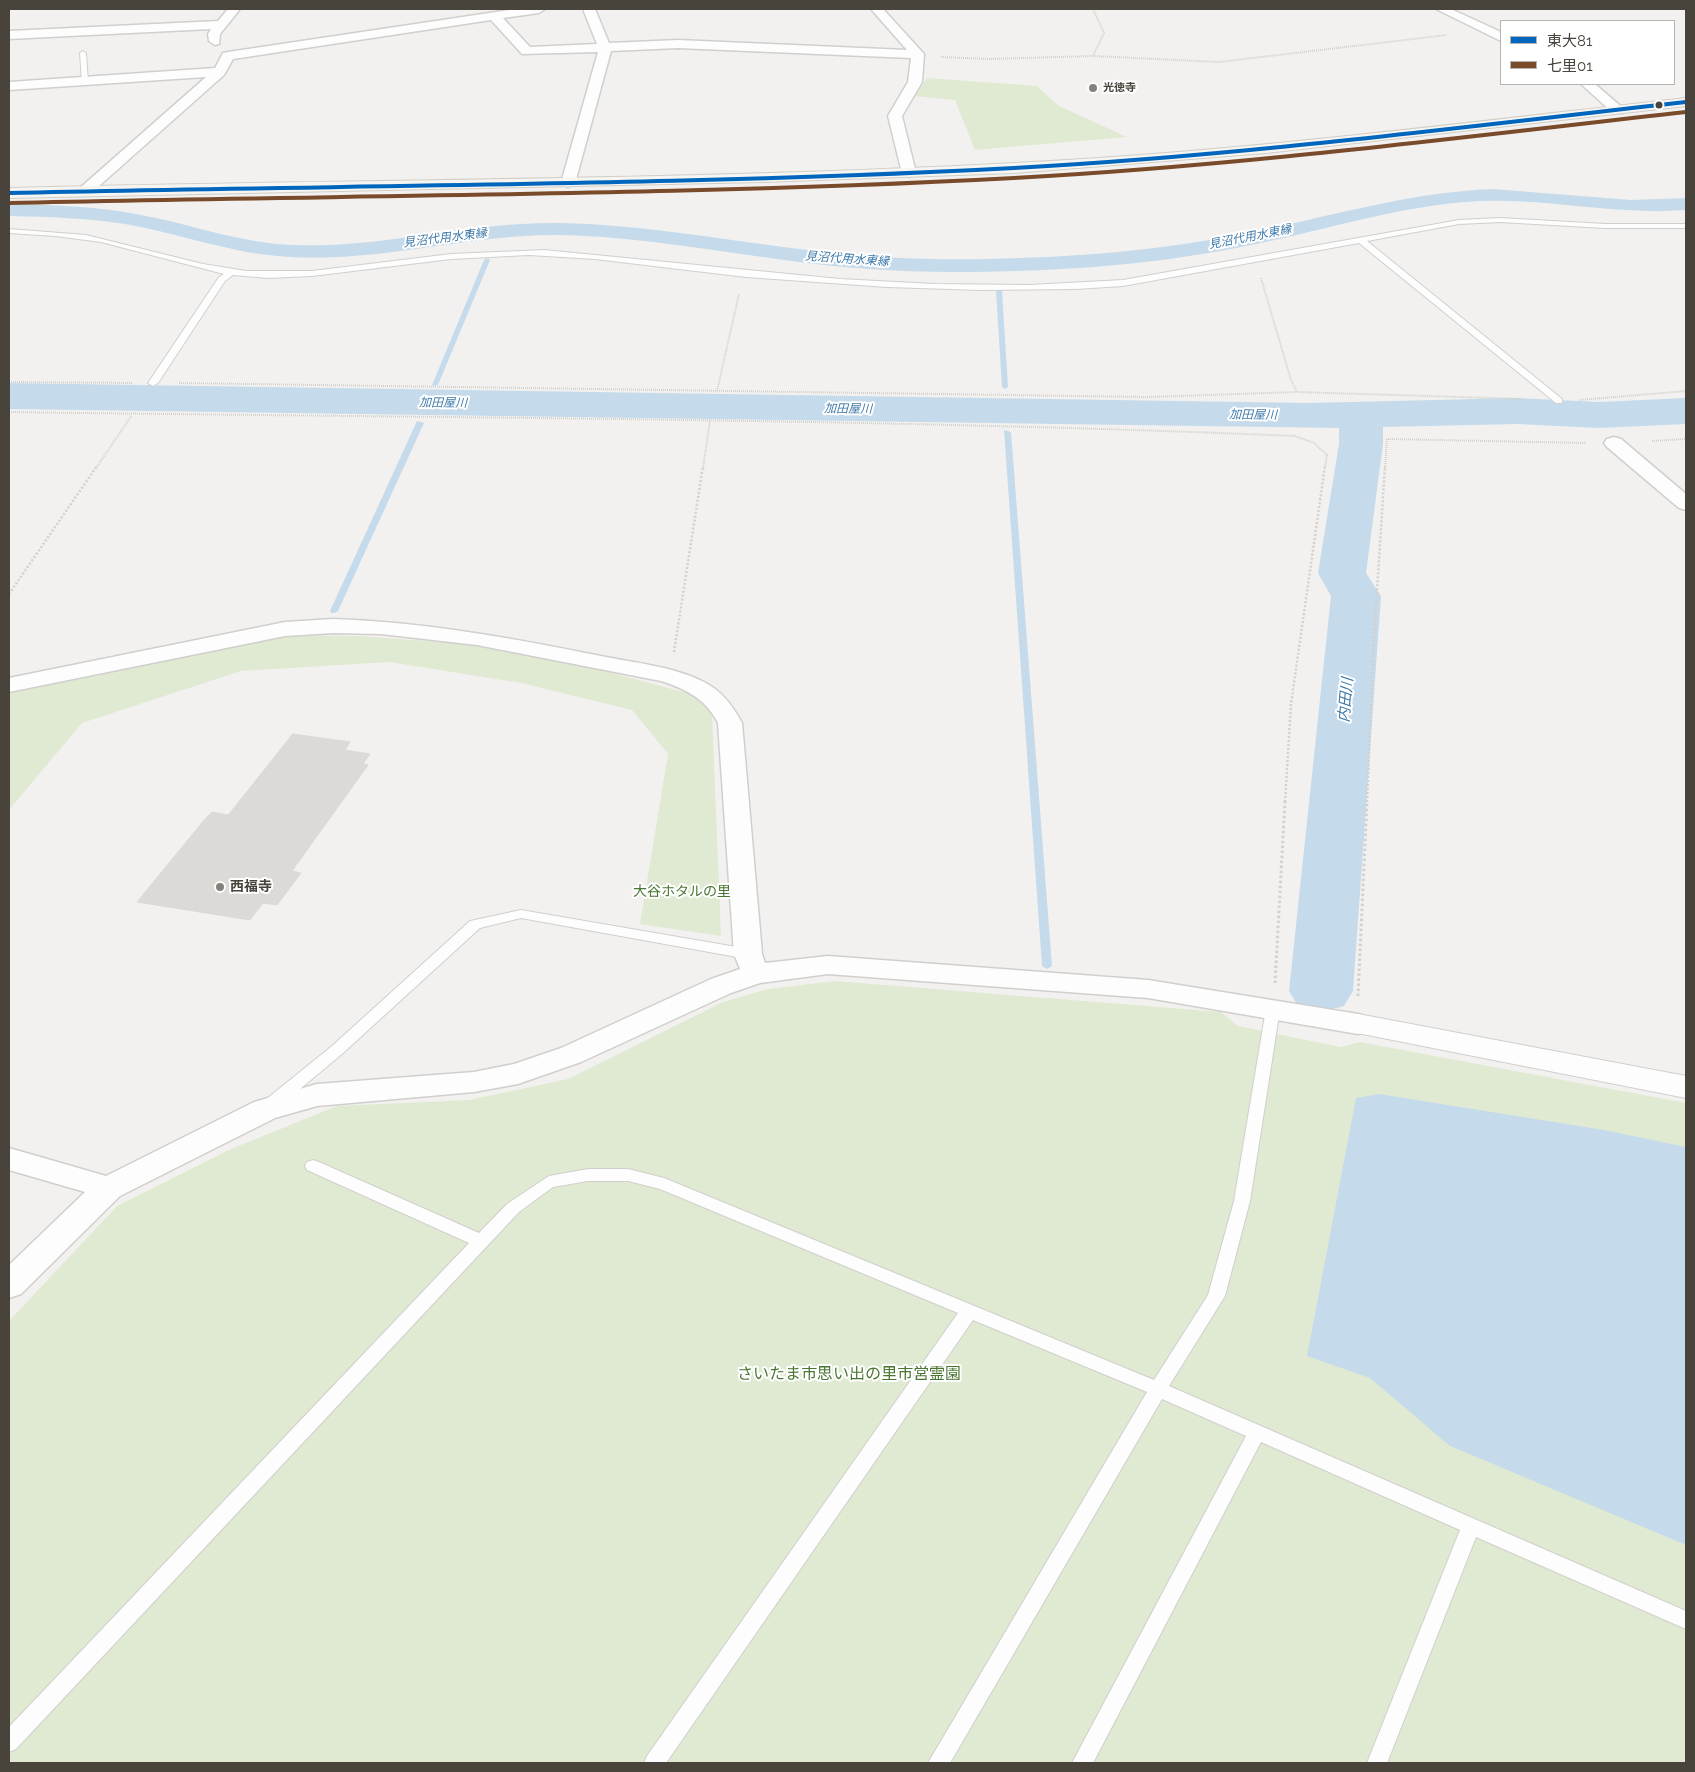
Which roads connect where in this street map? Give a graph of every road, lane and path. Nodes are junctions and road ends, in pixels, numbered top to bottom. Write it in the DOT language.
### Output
graph roads {
  1 [pos="234,9"];
  2 [pos="539,9"];
  3 [pos="589,9"];
  4 [pos="877,9"];
  5 [pos="1093,9"];
  6 [pos="1442,9"];
  7 [pos="494,16"];
  8 [pos="220,25"];
  9 [pos="1496,34"];
  10 [pos="9,35"];
  11 [pos="605,49"];
  12 [pos="84,53"];
  13 [pos="918,54"];
  14 [pos="228,56"];
  15 [pos="1093,56"];
  16 [pos="218,72"];
  17 [pos="85,82"];
  18 [pos="1588,85"];
  19 [pos="9,86"];
  20 [pos="1686,102"];
  21 [pos="1618,110"];
  22 [pos="909,173"];
  23 [pos="568,183"];
  24 [pos="85,191"];
  25 [pos="9,193"];
  26 [pos="1686,226"];
  27 [pos="9,231"];
  28 [pos="1361,240"];
  29 [pos="1256,260"];
  30 [pos="231,273"];
  31 [pos="743,274"];
  32 [pos="9,382"];
  33 [pos="153,383"];
  34 [pos="717,391"];
  35 [pos="1686,391"];
  36 [pos="1297,392"];
  37 [pos="1559,401"];
  38 [pos="9,412"];
  39 [pos="132,414"];
  40 [pos="710,421"];
  41 [pos="1686,438"];
  42 [pos="1614,444"];
  43 [pos="1686,504"];
  44 [pos="9,594"];
  45 [pos="666,675"];
  46 [pos="9,685"];
  47 [pos="752,964"];
  48 [pos="1284,1010"];
  49 [pos="1346,1022"];
  50 [pos="1686,1087"];
  51 [pos="265,1110"];
  52 [pos="9,1159"];
  53 [pos="314,1166"];
  54 [pos="109,1188"];
  55 [pos="482,1242"];
  56 [pos="9,1285"];
  57 [pos="970,1310"];
  58 [pos="1158,1388"];
  59 [pos="1257,1432"];
  60 [pos="1471,1525"];
  61 [pos="1686,1620"];
  62 [pos="9,1742"];
  63 [pos="654,1763"];
  64 [pos="938,1763"];
  65 [pos="1082,1763"];
  66 [pos="1377,1763"];
  1 -- 8 [label="street"];
  2 -- 7 [label="street"];
  3 -- 11 [label="street"];
  4 -- 13 [label="street"];
  5 -- 15 [label="path"];
  6 -- 9 [label="street"];
  7 -- 11 [label="street"];
  7 -- 14 [label="street"];
  8 -- 10 [label="street"];
  8 -- 14 [label="street"];
  9 -- 15 [label="path"];
  11 -- 13 [label="street"];
  11 -- 23 [label="street"];
  12 -- 17 [label="lane"];
  13 -- 15 [label="path"];
  13 -- 22 [label="street"];
  14 -- 16 [label="street"];
  16 -- 17 [label="street"];
  16 -- 24 [label="street"];
  17 -- 19 [label="street"];
  18 -- 21 [label="street"];
  20 -- 21 [label="main road"];
  21 -- 22 [label="main road"];
  22 -- 23 [label="main road"];
  23 -- 24 [label="main road"];
  24 -- 25 [label="main road"];
  26 -- 28 [label="lane"];
  27 -- 30 [label="lane"];
  28 -- 29 [label="lane"];
  28 -- 37 [label="lane"];
  29 -- 31 [label="lane"];
  29 -- 36 [label="path"];
  30 -- 31 [label="lane"];
  30 -- 33 [label="lane"];
  31 -- 34 [label="path"];
  32 -- 33 [label="path"];
  33 -- 34 [label="path"];
  34 -- 36 [label="path"];
  35 -- 37 [label="path"];
  36 -- 37 [label="path"];
  38 -- 39 [label="path"];
  39 -- 40 [label="path"];
  39 -- 44 [label="path"];
  40 -- 45 [label="path"];
  40 -- 48 [label="path"];
  41 -- 42 [label="path"];
  42 -- 43 [label="street"];
  42 -- 49 [label="path"];
  45 -- 46 [label="street"];
  45 -- 47 [label="street"];
  47 -- 48 [label="street"];
  47 -- 51 [label="street"];
  47 -- 51 [label="lane"];
  48 -- 49 [label="street"];
  48 -- 58 [label="lane"];
  49 -- 50 [label="street"];
  51 -- 54 [label="street"];
  52 -- 54 [label="street"];
  53 -- 55 [label="lane"];
  54 -- 56 [label="street"];
  55 -- 57 [label="lane"];
  55 -- 62 [label="lane"];
  57 -- 58 [label="lane"];
  57 -- 63 [label="lane"];
  58 -- 59 [label="lane"];
  58 -- 64 [label="lane"];
  59 -- 60 [label="lane"];
  59 -- 65 [label="lane"];
  60 -- 61 [label="lane"];
  60 -- 66 [label="lane"];
}
